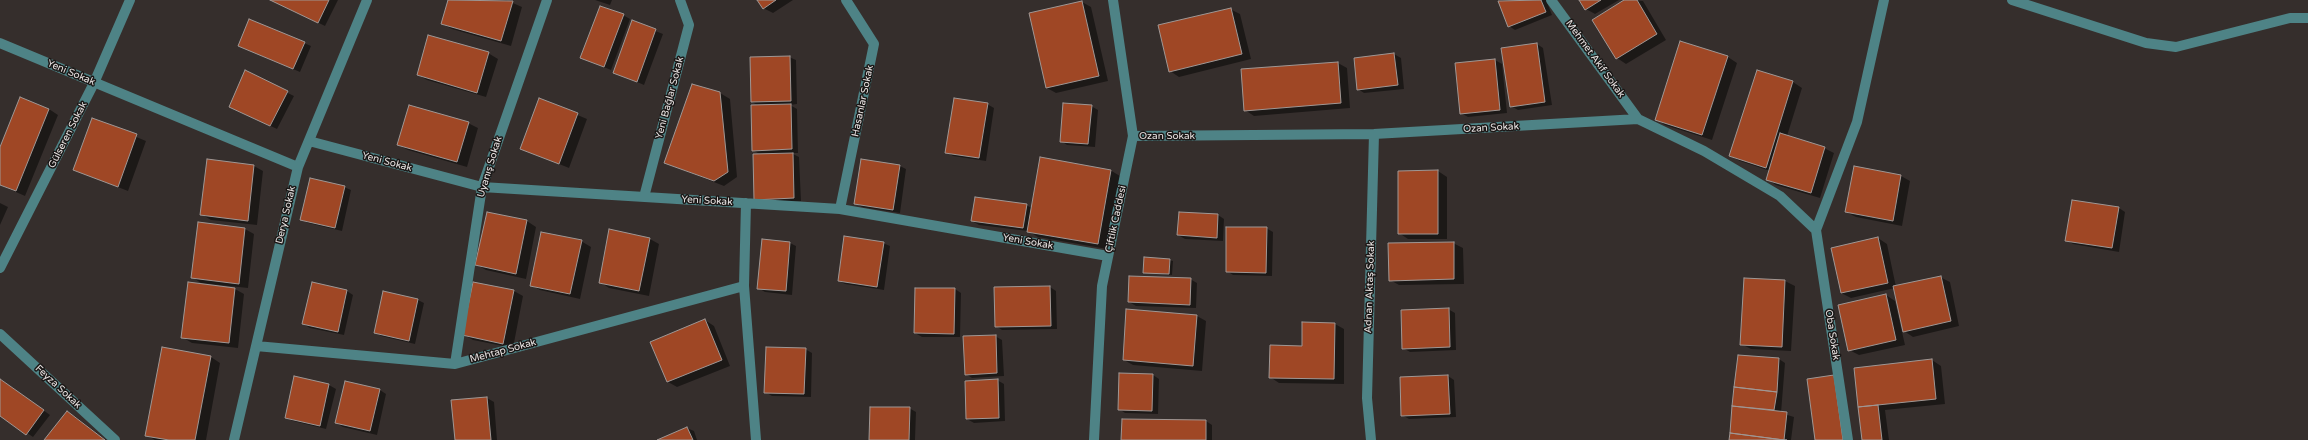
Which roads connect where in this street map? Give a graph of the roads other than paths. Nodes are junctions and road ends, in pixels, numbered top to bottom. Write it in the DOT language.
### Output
graph roads {
  1 [pos="130,0"];
  2 [pos="367,0"];
  3 [pos="547,0"];
  4 [pos="680,0"];
  5 [pos="846,0"];
  6 [pos="1113,0"];
  7 [pos="1551,0"];
  8 [pos="1884,0"];
  9 [pos="2012,0"];
  10 [pos="2308,18"];
  11 [pos="0,43"];
  12 [pos="94,82"];
  13 [pos="1638,119"];
  14 [pos="1374,134"];
  15 [pos="1133,136"];
  16 [pos="309,141"];
  17 [pos="298,167"];
  18 [pos="482,187"];
  19 [pos="644,197"];
  20 [pos="746,203"];
  21 [pos="840,209"];
  22 [pos="1816,230"];
  23 [pos="1108,256"];
  24 [pos="0,268"];
  25 [pos="744,286"];
  26 [pos="0,334"];
  27 [pos="256,346"];
  28 [pos="456,364"];
  29 [pos="115,440"];
  30 [pos="234,440"];
  31 [pos="756,440"];
  32 [pos="1094,440"];
  33 [pos="1371,440"];
  34 [pos="1848,440"];
  1 -- 12 [label="street, Gülseren Sokak"];
  2 -- 16 [label="street, Derya Sokak"];
  3 -- 18 [label="street, Uyanış Sokak"];
  4 -- 19 [label="street, Yeni Bağlar Sokak"];
  5 -- 21 [label="street, Hasanlar Sokak"];
  6 -- 15 [label="street, Çiftlik Caddesi"];
  7 -- 13 [label="street, Mehmet Akif Sokak"];
  8 -- 22 [label="street"];
  9 -- 10 [label="street"];
  11 -- 12 [label="street, Yeni Sokak"];
  12 -- 17 [label="street, Yeni Sokak"];
  12 -- 24 [label="street, Gülseren Sokak"];
  13 -- 14 [label="street, Ozan Sokak"];
  13 -- 22 [label="street, Ozan Sokak"];
  14 -- 15 [label="street, Ozan Sokak"];
  14 -- 33 [label="street, Adnan Aktaş Sokak"];
  15 -- 23 [label="street, Çiftlik Caddesi"];
  16 -- 17 [label="street, Derya Sokak"];
  16 -- 18 [label="street, Yeni Sokak"];
  17 -- 27 [label="street, Derya Sokak"];
  18 -- 19 [label="street, Yeni Sokak"];
  18 -- 28 [label="street, Uyanış Sokak"];
  19 -- 20 [label="street, Yeni Sokak"];
  20 -- 21 [label="street, Yeni Sokak"];
  20 -- 25 [label="street"];
  21 -- 23 [label="street, Yeni Sokak"];
  22 -- 34 [label="street, Oba Sokak"];
  23 -- 32 [label="street, Çiftlik Caddesi"];
  25 -- 28 [label="street, Mehtap Sokak"];
  25 -- 31 [label="street"];
  26 -- 29 [label="street, Feyza Sokak"];
  27 -- 28 [label="street, Mehtap Sokak"];
  27 -- 30 [label="street, Derya Sokak"];
}
